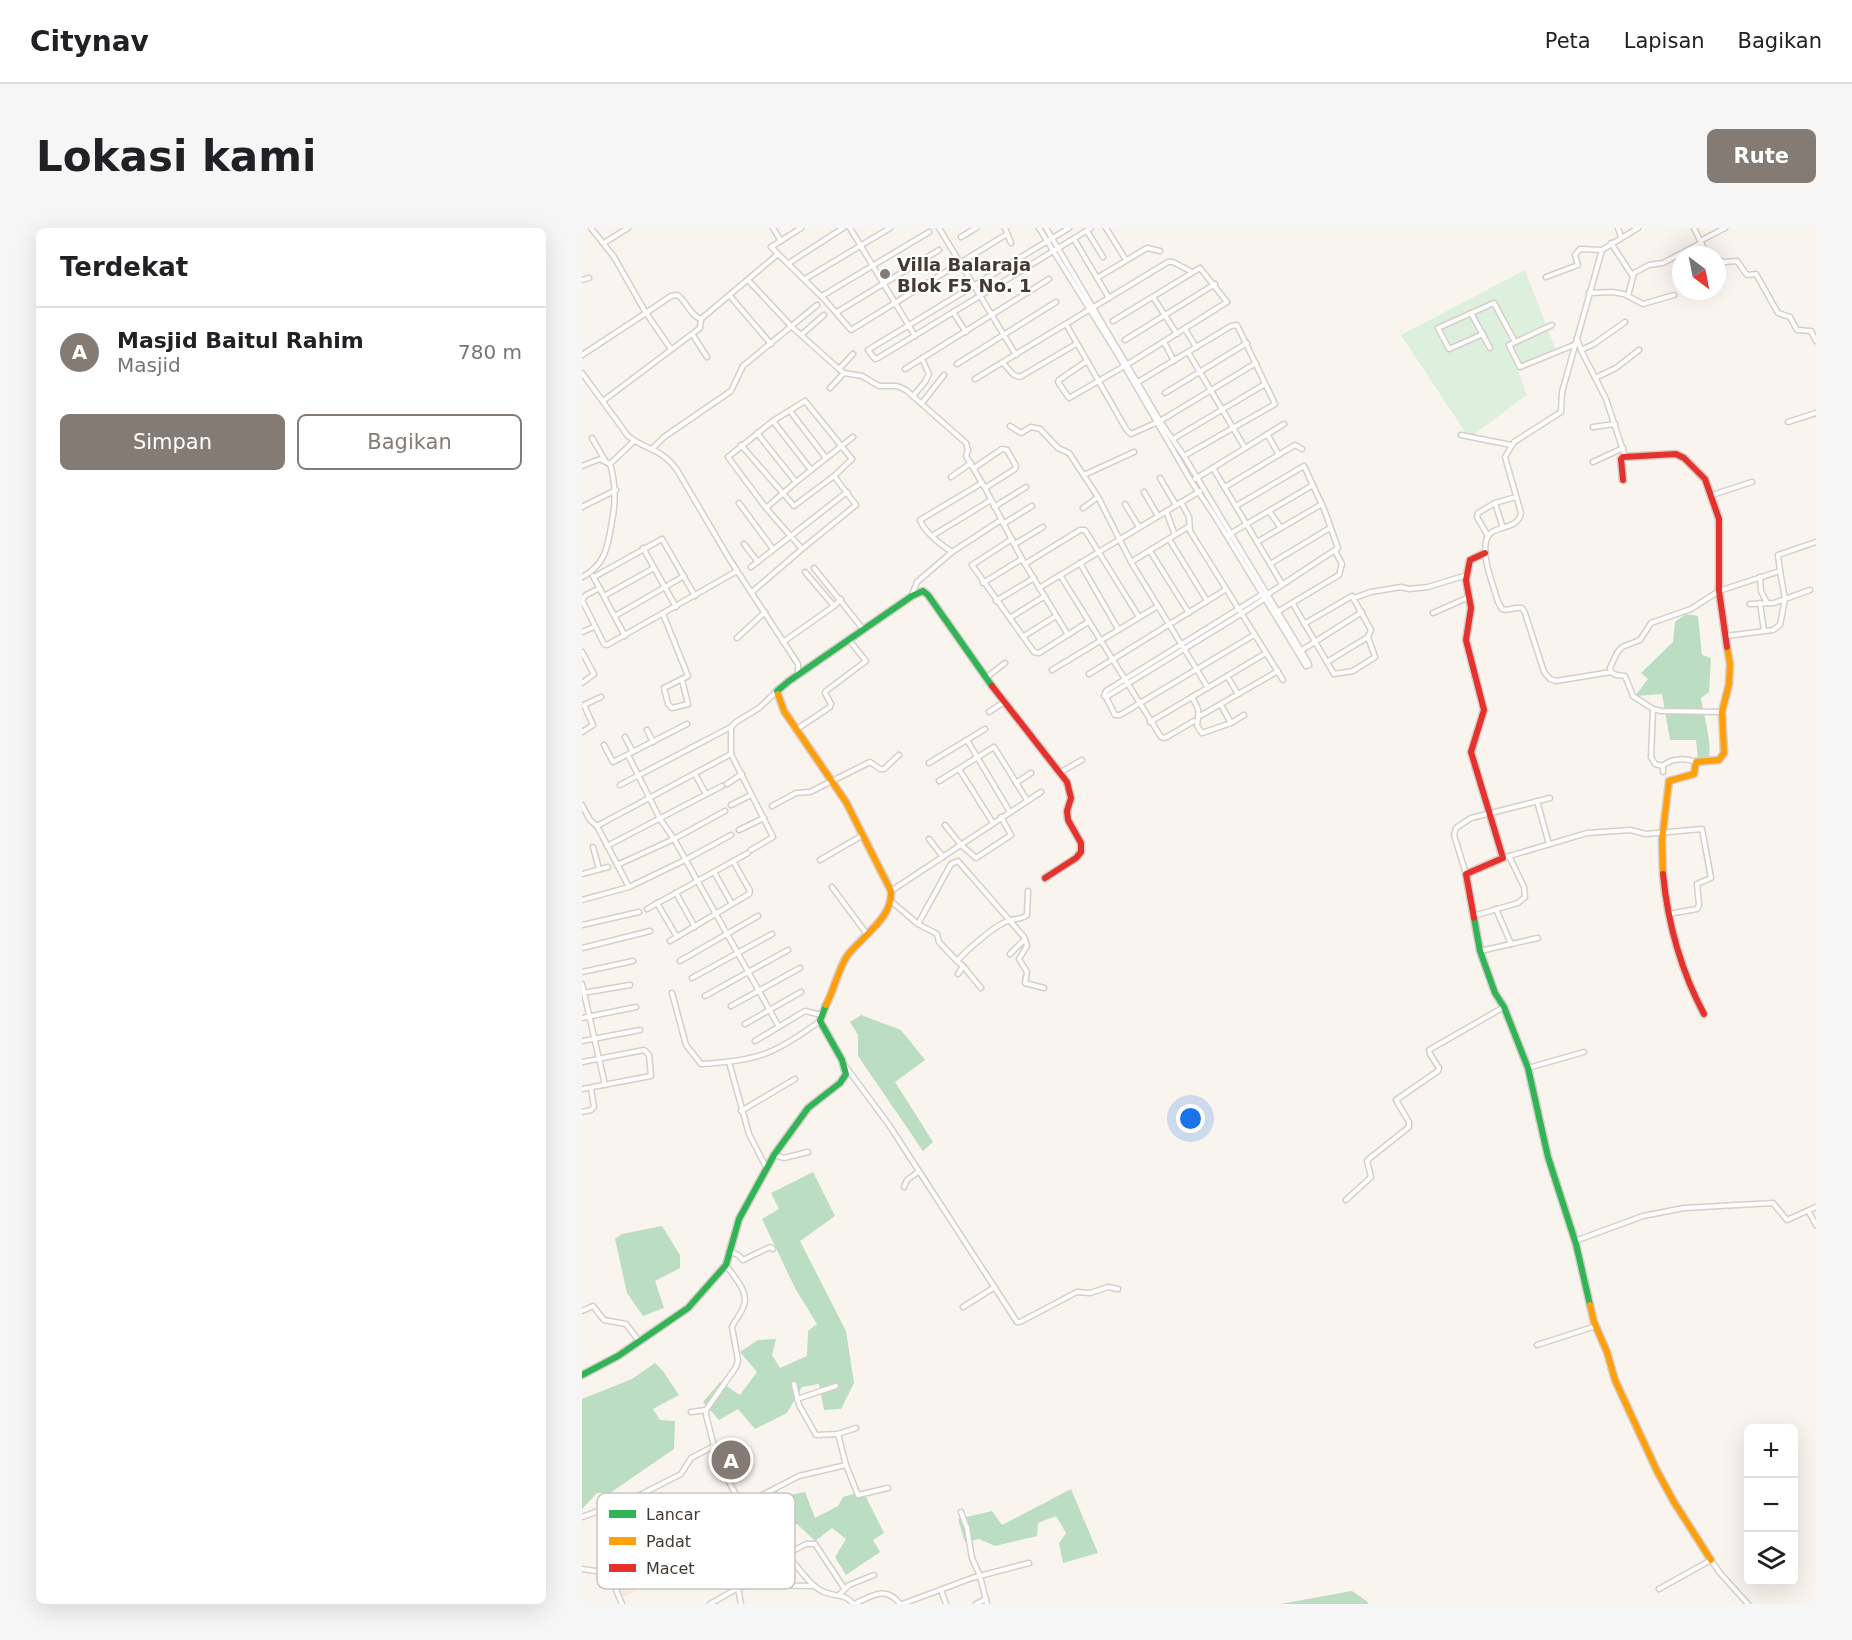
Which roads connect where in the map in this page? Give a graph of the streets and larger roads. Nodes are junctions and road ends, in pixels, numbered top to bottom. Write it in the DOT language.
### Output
graph roads {
  1 [pos="591,228"];
  2 [pos="628,228"];
  3 [pos="773,228"];
  4 [pos="800,228"];
  5 [pos="843,228"];
  6 [pos="850,228"];
  7 [pos="890,228"];
  8 [pos="939,228"];
  9 [pos="976,228"];
  10 [pos="1005,228"];
  11 [pos="1039,228"];
  12 [pos="1046,228"];
  13 [pos="1069,228"];
  14 [pos="1106,228"];
  15 [pos="1618,228"];
  16 [pos="1638,228"];
  17 [pos="1694,228"];
  18 [pos="1725,228"];
  19 [pos="1089,229"];
  20 [pos="929,232"];
  21 [pos="1007,234"];
  22 [pos="961,237"];
  23 [pos="1621,237"];
  24 [pos="1074,238"];
  25 [pos="1051,240"];
  26 [pos="781,241"];
  27 [pos="1700,242"];
  28 [pos="604,243"];
  29 [pos="1011,243"];
  30 [pos="1611,243"];
  31 [pos="861,246"];
  32 [pos="1702,246"];
  33 [pos="939,250"];
  34 [pos="1057,250"];
  35 [pos="1602,250"];
  36 [pos="1160,251"];
  37 [pos="778,254"];
  38 [pos="1103,257"];
  39 [pos="1126,261"];
  40 [pos="1726,262"];
  41 [pos="789,263"];
  42 [pos="960,264"];
  43 [pos="873,266"];
  44 [pos="1192,272"];
  45 [pos="1632,275"];
  46 [pos="1546,277"];
  47 [pos="589,278"];
  48 [pos="1097,278"];
  49 [pos="805,279"];
  50 [pos="1049,279"];
  51 [pos="582,280"];
  52 [pos="748,280"];
  53 [pos="883,283"];
  54 [pos="1215,284"];
  55 [pos="974,285"];
  56 [pos="1589,293"];
  57 [pos="730,296"];
  58 [pos="822,296"];
  59 [pos="980,296"];
  60 [pos="1628,296"];
  61 [pos="1672,296"];
  62 [pos="1109,297"];
  63 [pos="1153,297"];
  64 [pos="1056,302"];
  65 [pos="895,303"];
  66 [pos="817,304"];
  67 [pos="1094,307"];
  68 [pos="1089,310"];
  69 [pos="837,312"];
  70 [pos="953,312"];
  71 [pos="646,313"];
  72 [pos="1471,313"];
  73 [pos="824,315"];
  74 [pos="992,315"];
  75 [pos="1165,315"];
  76 [pos="701,318"];
  77 [pos="1113,321"];
  78 [pos="1625,322"];
  79 [pos="1066,324"];
  80 [pos="908,325"];
  81 [pos="1552,325"];
  82 [pos="792,327"];
  83 [pos="1185,329"];
  84 [pos="966,332"];
  85 [pos="693,334"];
  86 [pos="1177,334"];
  87 [pos="1483,334"];
  88 [pos="801,335"];
  89 [pos="1004,335"];
  90 [pos="915,336"];
  91 [pos="1577,338"];
  92 [pos="1125,340"];
  93 [pos="1816,341"];
  94 [pos="1164,342"];
  95 [pos="1515,342"];
  96 [pos="1247,343"];
  97 [pos="771,344"];
  98 [pos="1076,344"];
  99 [pos="1575,344"];
  100 [pos="1196,347"];
  101 [pos="1490,348"];
  102 [pos="671,349"];
  103 [pos="1581,350"];
  104 [pos="1639,350"];
  105 [pos="1188,352"];
  106 [pos="853,354"];
  107 [pos="582,355"];
  108 [pos="1016,355"];
  109 [pos="707,357"];
  110 [pos="922,359"];
  111 [pos="1174,361"];
  112 [pos="1087,362"];
  113 [pos="1003,363"];
  114 [pos="1256,363"];
  115 [pos="957,364"];
  116 [pos="1126,365"];
  117 [pos="839,369"];
  118 [pos="905,369"];
  119 [pos="1199,372"];
  120 [pos="582,373"];
  121 [pos="844,373"];
  122 [pos="944,375"];
  123 [pos="1595,378"];
  124 [pos="975,379"];
  125 [pos="1098,380"];
  126 [pos="1138,382"];
  127 [pos="1265,384"];
  128 [pos="830,388"];
  129 [pos="1210,391"];
  130 [pos="1165,393"];
  131 [pos="913,396"];
  132 [pos="603,401"];
  133 [pos="922,403"];
  134 [pos="1222,410"];
  135 [pos="790,411"];
  136 [pos="1816,413"];
  137 [pos="772,420"];
  138 [pos="1158,422"];
  139 [pos="1788,422"];
  140 [pos="1284,424"];
  141 [pos="1615,424"];
  142 [pos="1010,426"];
  143 [pos="1593,427"];
  144 [pos="1233,429"];
  145 [pos="757,433"];
  146 [pos="1267,434"];
  147 [pos="1461,435"];
  148 [pos="853,437"];
  149 [pos="592,438"];
  150 [pos="1173,439"];
  151 [pos="634,441"];
  152 [pos="741,445"];
  153 [pos="1511,445"];
  154 [pos="842,446"];
  155 [pos="1245,448"];
  156 [pos="1623,448"];
  157 [pos="652,449"];
  158 [pos="1302,449"];
  159 [pos="1134,452"];
  160 [pos="1279,455"];
  161 [pos="1184,456"];
  162 [pos="1625,456"];
  163 [pos="826,458"];
  164 [pos="1593,462"];
  165 [pos="608,463"];
  166 [pos="971,463"];
  167 [pos="582,466"];
  168 [pos="974,468"];
  169 [pos="1213,468"];
  170 [pos="811,470"];
  171 [pos="1084,475"];
  172 [pos="834,476"];
  173 [pos="951,477"];
  174 [pos="1160,478"];
  175 [pos="1196,478"];
  176 [pos="1623,480"];
  177 [pos="1191,481"];
  178 [pos="796,482"];
  179 [pos="1752,482"];
  180 [pos="982,483"];
  181 [pos="1312,485"];
  182 [pos="1026,486"];
  183 [pos="1225,487"];
  184 [pos="985,488"];
  185 [pos="616,490"];
  186 [pos="1200,490"];
  187 [pos="847,492"];
  188 [pos="1144,492"];
  189 [pos="782,494"];
  190 [pos="1712,495"];
  191 [pos="1098,497"];
  192 [pos="1516,497"];
  193 [pos="991,500"];
  194 [pos="1181,502"];
  195 [pos="739,503"];
  196 [pos="1495,503"];
  197 [pos="1125,504"];
  198 [pos="1322,504"];
  199 [pos="1176,505"];
  200 [pos="1032,506"];
  201 [pos="1236,506"];
  202 [pos="582,507"];
  203 [pos="994,507"];
  204 [pos="766,508"];
  205 [pos="1083,508"];
  206 [pos="1166,511"];
  207 [pos="1269,511"];
  208 [pos="1158,516"];
  209 [pos="1002,522"];
  210 [pos="1247,524"];
  211 [pos="1043,527"];
  212 [pos="1139,527"];
  213 [pos="1188,527"];
  214 [pos="1281,528"];
  215 [pos="1330,528"];
  216 [pos="1503,528"];
  217 [pos="791,535"];
  218 [pos="1175,535"];
  219 [pos="1228,535"];
  220 [pos="932,536"];
  221 [pos="1488,536"];
  222 [pos="1012,539"];
  223 [pos="1119,539"];
  224 [pos="1169,539"];
  225 [pos="1257,542"];
  226 [pos="1816,542"];
  227 [pos="744,544"];
  228 [pos="1015,544"];
  229 [pos="643,548"];
  230 [pos="773,549"];
  231 [pos="802,549"];
  232 [pos="1099,551"];
  233 [pos="1150,551"];
  234 [pos="1335,551"];
  235 [pos="952,552"];
  236 [pos="1485,553"];
  237 [pos="1022,559"];
  238 [pos="758,562"];
  239 [pos="1131,562"];
  240 [pos="1080,563"];
  241 [pos="1025,564"];
  242 [pos="1270,564"];
  243 [pos="654,567"];
  244 [pos="751,567"];
  245 [pos="814,567"];
  246 [pos="737,571"];
  247 [pos="1780,571"];
  248 [pos="805,572"];
  249 [pos="590,573"];
  250 [pos="1060,575"];
  251 [pos="1467,575"];
  252 [pos="684,576"];
  253 [pos="582,577"];
  254 [pos="594,577"];
  255 [pos="1760,577"];
  256 [pos="1034,578"];
  257 [pos="983,583"];
  258 [pos="1282,584"];
  259 [pos="665,587"];
  260 [pos="600,588"];
  261 [pos="1039,588"];
  262 [pos="1225,590"];
  263 [pos="1810,590"];
  264 [pos="1719,591"];
  265 [pos="752,592"];
  266 [pos="1266,595"];
  267 [pos="604,596"];
  268 [pos="695,596"];
  269 [pos="912,596"];
  270 [pos="1045,596"];
  271 [pos="1469,597"];
  272 [pos="1354,598"];
  273 [pos="1785,598"];
  274 [pos="841,599"];
  275 [pos="996,601"];
  276 [pos="1207,602"];
  277 [pos="1760,603"];
  278 [pos="1767,603"];
  279 [pos="1293,604"];
  280 [pos="1750,604"];
  281 [pos="834,606"];
  282 [pos="1158,606"];
  283 [pos="676,607"];
  284 [pos="765,612"];
  285 [pos="1239,612"];
  286 [pos="1277,612"];
  287 [pos="1362,612"];
  288 [pos="1189,613"];
  289 [pos="1433,613"];
  290 [pos="663,614"];
  291 [pos="615,616"];
  292 [pos="1056,616"];
  293 [pos="1138,617"];
  294 [pos="1010,618"];
  295 [pos="1088,622"];
  296 [pos="1169,624"];
  297 [pos="1304,624"];
  298 [pos="594,627"];
  299 [pos="1118,628"];
  300 [pos="864,630"];
  301 [pos="582,632"];
  302 [pos="1764,632"];
  303 [pos="1254,634"];
  304 [pos="1068,635"];
  305 [pos="625,636"];
  306 [pos="1024,636"];
  307 [pos="1726,636"];
  308 [pos="1368,637"];
  309 [pos="737,638"];
  310 [pos="849,640"];
  311 [pos="1099,640"];
  312 [pos="783,642"];
  313 [pos="1315,642"];
  314 [pos="1183,647"];
  315 [pos="1301,651"];
  316 [pos="582,652"];
  317 [pos="1266,653"];
  318 [pos="1112,660"];
  319 [pos="1327,662"];
  320 [pos="1005,663"];
  321 [pos="1196,669"];
  322 [pos="1052,670"];
  323 [pos="1278,671"];
  324 [pos="1611,672"];
  325 [pos="1089,674"];
  326 [pos="1227,676"];
  327 [pos="795,677"];
  328 [pos="987,677"];
  329 [pos="682,680"];
  330 [pos="1283,680"];
  331 [pos="1125,682"];
  332 [pos="582,683"];
  333 [pos="1208,688"];
  334 [pos="777,691"];
  335 [pos="1238,694"];
  336 [pos="600,697"];
  337 [pos="1192,697"];
  338 [pos="1004,702"];
  339 [pos="583,704"];
  340 [pos="1139,704"];
  341 [pos="1221,705"];
  342 [pos="1653,709"];
  343 [pos="989,712"];
  344 [pos="1722,712"];
  345 [pos="1244,715"];
  346 [pos="1200,716"];
  347 [pos="1194,721"];
  348 [pos="1150,722"];
  349 [pos="1232,723"];
  350 [pos="687,724"];
  351 [pos="732,727"];
  352 [pos="797,729"];
  353 [pos="985,729"];
  354 [pos="647,730"];
  355 [pos="582,732"];
  356 [pos="625,737"];
  357 [pos="967,740"];
  358 [pos="653,742"];
  359 [pos="604,745"];
  360 [pos="631,753"];
  361 [pos="731,754"];
  362 [pos="899,755"];
  363 [pos="976,757"];
  364 [pos="1082,760"];
  365 [pos="1696,762"];
  366 [pos="928,763"];
  367 [pos="1663,766"];
  368 [pos="959,769"];
  369 [pos="1061,772"];
  370 [pos="1663,772"];
  371 [pos="1031,773"];
  372 [pos="695,774"];
  373 [pos="742,774"];
  374 [pos="639,776"];
  375 [pos="833,781"];
  376 [pos="939,781"];
  377 [pos="1016,783"];
  378 [pos="620,785"];
  379 [pos="1041,792"];
  380 [pos="706,795"];
  381 [pos="751,795"];
  382 [pos="650,797"];
  383 [pos="1551,798"];
  384 [pos="1027,801"];
  385 [pos="1537,801"];
  386 [pos="582,805"];
  387 [pos="731,805"];
  388 [pos="772,806"];
  389 [pos="725,811"];
  390 [pos="1010,812"];
  391 [pos="1490,813"];
  392 [pos="1001,817"];
  393 [pos="764,818"];
  394 [pos="660,819"];
  395 [pos="993,823"];
  396 [pos="945,825"];
  397 [pos="597,826"];
  398 [pos="739,830"];
  399 [pos="1663,833"];
  400 [pos="731,835"];
  401 [pos="864,835"];
  402 [pos="674,839"];
  403 [pos="929,839"];
  404 [pos="1549,844"];
  405 [pos="961,845"];
  406 [pos="607,846"];
  407 [pos="593,847"];
  408 [pos="943,857"];
  409 [pos="1506,857"];
  410 [pos="685,860"];
  411 [pos="820,860"];
  412 [pos="733,861"];
  413 [pos="617,865"];
  414 [pos="608,867"];
  415 [pos="599,870"];
  416 [pos="714,872"];
  417 [pos="582,874"];
  418 [pos="1466,874"];
  419 [pos="1045,878"];
  420 [pos="697,881"];
  421 [pos="629,887"];
  422 [pos="832,887"];
  423 [pos="891,891"];
  424 [pos="1029,891"];
  425 [pos="676,893"];
  426 [pos="582,900"];
  427 [pos="892,902"];
  428 [pos="657,903"];
  429 [pos="732,904"];
  430 [pos="647,909"];
  431 [pos="1496,909"];
  432 [pos="639,912"];
  433 [pos="715,914"];
  434 [pos="1667,914"];
  435 [pos="759,916"];
  436 [pos="1472,916"];
  437 [pos="1009,921"];
  438 [pos="918,924"];
  439 [pos="582,925"];
  440 [pos="695,927"];
  441 [pos="650,931"];
  442 [pos="866,933"];
  443 [pos="772,934"];
  444 [pos="726,935"];
  445 [pos="677,937"];
  446 [pos="1538,938"];
  447 [pos="1025,939"];
  448 [pos="670,941"];
  449 [pos="1511,944"];
  450 [pos="582,948"];
  451 [pos="788,950"];
  452 [pos="1480,951"];
  453 [pos="738,953"];
  454 [pos="1010,954"];
  455 [pos="633,961"];
  456 [pos="680,961"];
  457 [pos="957,961"];
  458 [pos="963,966"];
  459 [pos="800,968"];
  460 [pos="582,972"];
  461 [pos="748,972"];
  462 [pos="958,974"];
  463 [pos="692,978"];
  464 [pos="582,984"];
  465 [pos="630,985"];
  466 [pos="981,988"];
  467 [pos="1044,988"];
  468 [pos="759,991"];
  469 [pos="801,992"];
  470 [pos="583,993"];
  471 [pos="672,993"];
  472 [pos="705,996"];
  473 [pos="731,1006"];
  474 [pos="636,1007"];
  475 [pos="1504,1007"];
  476 [pos="770,1010"];
  477 [pos="1704,1014"];
  478 [pos="590,1016"];
  479 [pos="582,1018"];
  480 [pos="821,1018"];
  481 [pos="745,1024"];
  482 [pos="779,1027"];
  483 [pos="640,1030"];
  484 [pos="595,1039"];
  485 [pos="582,1041"];
  486 [pos="755,1041"];
  487 [pos="1584,1052"];
  488 [pos="599,1058"];
  489 [pos="582,1062"];
  490 [pos="729,1062"];
  491 [pos="845,1066"];
  492 [pos="1528,1068"];
  493 [pos="795,1079"];
  494 [pos="605,1085"];
  495 [pos="591,1088"];
  496 [pos="582,1089"];
  497 [pos="741,1111"];
  498 [pos="582,1112"];
  499 [pos="807,1152"];
  500 [pos="774,1155"];
  501 [pos="766,1167"];
  502 [pos="918,1172"];
  503 [pos="904,1187"];
  504 [pos="1346,1200"];
  505 [pos="1816,1207"];
  506 [pos="1809,1212"];
  507 [pos="1816,1225"];
  508 [pos="1575,1241"];
  509 [pos="773,1249"];
  510 [pos="729,1251"];
  511 [pos="726,1265"];
  512 [pos="995,1287"];
  513 [pos="1118,1289"];
  514 [pos="963,1307"];
  515 [pos="582,1311"];
  516 [pos="1596,1326"];
  517 [pos="639,1341"];
  518 [pos="1537,1345"];
  519 [pos="582,1375"];
  520 [pos="794,1384"];
  521 [pos="836,1386"];
  522 [pos="797,1399"];
  523 [pos="706,1410"];
  524 [pos="691,1412"];
  525 [pos="856,1428"];
  526 [pos="838,1434"];
  527 [pos="714,1446"];
  528 [pos="846,1465"];
  529 [pos="888,1488"];
  530 [pos="644,1493"];
  531 [pos="735,1493"];
  532 [pos="766,1493"];
  533 [pos="597,1511"];
  534 [pos="961,1512"];
  535 [pos="582,1516"];
  536 [pos="795,1550"];
  537 [pos="1711,1560"];
  538 [pos="1029,1563"];
  539 [pos="795,1565"];
  540 [pos="582,1569"];
  541 [pos="597,1571"];
  542 [pos="874,1575"];
  543 [pos="980,1576"];
  544 [pos="795,1586"];
  545 [pos="815,1586"];
  546 [pos="844,1588"];
  547 [pos="616,1589"];
  548 [pos="736,1589"];
  549 [pos="738,1589"];
  550 [pos="1659,1589"];
  551 [pos="941,1590"];
  552 [pos="838,1595"];
  553 [pos="986,1602"];
  554 [pos="622,1604"];
  555 [pos="710,1604"];
  556 [pos="741,1604"];
  557 [pos="854,1604"];
  558 [pos="901,1604"];
  559 [pos="946,1604"];
  560 [pos="976,1604"];
  561 [pos="1748,1604"];
  1 -- 28 [label="street"];
  2 -- 28 [label="street"];
  3 -- 26 [label="street"];
  4 -- 26 [label="street"];
  5 -- 41 [label="street"];
  6 -- 31 [label="street"];
  7 -- 31 [label="street"];
  8 -- 42 [label="street"];
  9 -- 22 [label="street"];
  10 -- 21 [label="street"];
  11 -- 25 [label="street"];
  12 -- 25 [label="street"];
  13 -- 25 [label="street"];
  14 -- 39 [label="street"];
  15 -- 23 [label="street"];
  16 -- 23 [label="street"];
  17 -- 27 [label="street"];
  18 -- 27 [label="street"];
  19 -- 24 [label="street"];
  19 -- 38 [label="street"];
  20 -- 43 [label="street"];
  21 -- 29 [label="street"];
  21 -- 42 [label="street"];
  23 -- 30 [label="street"];
  24 -- 34 [label="street"];
  24 -- 48 [label="street"];
  25 -- 34 [label="street"];
  25 -- 55 [label="street"];
  26 -- 37 [label="street"];
  27 -- 32 [label="street"];
  27 -- 45 [label="street"];
  28 -- 71 [label="street"];
  30 -- 35 [label="street"];
  30 -- 45 [label="street"];
  31 -- 43 [label="street"];
  31 -- 49 [label="street"];
  33 -- 53 [label="street"];
  34 -- 59 [label="street"];
  34 -- 67 [label="street"];
  34 -- 68 [label="street"];
  35 -- 46 [label="street"];
  35 -- 56 [label="street"];
  36 -- 39 [label="street"];
  37 -- 41 [label="street"];
  37 -- 52 [label="street"];
  39 -- 48 [label="street"];
  40 -- 93 [label="street"];
  41 -- 49 [label="street"];
  42 -- 55 [label="street"];
  42 -- 65 [label="street"];
  43 -- 53 [label="street"];
  43 -- 58 [label="street"];
  44 -- 54 [label="street"];
  44 -- 62 [label="street"];
  44 -- 63 [label="street"];
  45 -- 60 [label="street"];
  47 -- 51 [label="street"];
  48 -- 62 [label="street"];
  49 -- 58 [label="street"];
  50 -- 74 [label="street"];
  52 -- 57 [label="street"];
  52 -- 82 [label="street"];
  53 -- 65 [label="street"];
  53 -- 69 [label="street"];
  54 -- 75 [label="street"];
  54 -- 83 [label="street"];
  55 -- 59 [label="street"];
  55 -- 80 [label="street"];
  56 -- 60 [label="street"];
  56 -- 91 [label="street"];
  57 -- 76 [label="street"];
  57 -- 97 [label="street"];
  58 -- 69 [label="street"];
  59 -- 70 [label="street"];
  59 -- 74 [label="street"];
  60 -- 61 [label="street"];
  62 -- 67 [label="street"];
  63 -- 75 [label="street"];
  63 -- 77 [label="street"];
  64 -- 89 [label="street"];
  65 -- 69 [label="street"];
  65 -- 80 [label="street"];
  66 -- 82 [label="street"];
  67 -- 68 [label="street"];
  67 -- 116 [label="street"];
  68 -- 79 [label="street"];
  68 -- 116 [label="street"];
  70 -- 84 [label="street"];
  70 -- 90 [label="street"];
  71 -- 76 [label="street"];
  71 -- 102 [label="street"];
  71 -- 107 [label="street"];
  72 -- 87 [label="street"];
  72 -- 87 [label="street"];
  72 -- 95 [label="street"];
  73 -- 88 [label="street"];
  74 -- 84 [label="street"];
  74 -- 89 [label="street"];
  75 -- 86 [label="street"];
  75 -- 92 [label="street"];
  76 -- 85 [label="street"];
  78 -- 103 [label="street"];
  79 -- 98 [label="street"];
  79 -- 108 [label="street"];
  80 -- 90 [label="street"];
  80 -- 90 [label="street"];
  81 -- 95 [label="street"];
  82 -- 88 [label="street"];
  82 -- 97 [label="street"];
  83 -- 86 [label="street"];
  83 -- 100 [label="street"];
  84 -- 110 [label="street"];
  85 -- 102 [label="street"];
  85 -- 109 [label="street"];
  86 -- 94 [label="street"];
  87 -- 101 [label="street"];
  88 -- 117 [label="street"];
  89 -- 108 [label="street"];
  89 -- 115 [label="street"];
  91 -- 99 [label="street"];
  91 -- 103 [label="street"];
  94 -- 111 [label="street"];
  94 -- 116 [label="street"];
  95 -- 99 [label="street"];
  96 -- 100 [label="street"];
  96 -- 114 [label="street"];
  96 -- 119 [label="street"];
  97 -- 157 [label="street"];
  98 -- 112 [label="street"];
  98 -- 113 [label="street"];
  99 -- 153 [label="street"];
  100 -- 105 [label="street"];
  102 -- 132 [label="street"];
  103 -- 123 [label="street"];
  104 -- 123 [label="street"];
  105 -- 111 [label="street"];
  105 -- 119 [label="street"];
  106 -- 117 [label="street"];
  108 -- 113 [label="street"];
  110 -- 118 [label="street"];
  110 -- 131 [label="street"];
  111 -- 126 [label="street"];
  112 -- 125 [label="street"];
  112 -- 125 [label="street"];
  113 -- 124 [label="street"];
  114 -- 127 [label="street"];
  114 -- 129 [label="street"];
  116 -- 125 [label="street"];
  116 -- 126 [label="street"];
  116 -- 138 [label="street"];
  117 -- 121 [label="street"];
  119 -- 129 [label="street"];
  119 -- 130 [label="street"];
  120 -- 132 [label="street"];
  121 -- 128 [label="street"];
  121 -- 131 [label="street"];
  122 -- 133 [label="street"];
  123 -- 141 [label="street"];
  125 -- 138 [label="street"];
  126 -- 138 [label="street"];
  127 -- 134 [label="street"];
  127 -- 144 [label="street"];
  129 -- 134 [label="street"];
  129 -- 138 [label="street"];
  131 -- 133 [label="street"];
  132 -- 151 [label="street"];
  133 -- 166 [label="street"];
  134 -- 144 [label="street"];
  134 -- 150 [label="street"];
  135 -- 137 [label="street"];
  135 -- 154 [label="street"];
  135 -- 163 [label="street"];
  136 -- 139 [label="street"];
  137 -- 145 [label="street"];
  137 -- 170 [label="street"];
  138 -- 150 [label="street"];
  138 -- 177 [label="street"];
  140 -- 146 [label="street"];
  141 -- 143 [label="street"];
  141 -- 156 [label="street"];
  142 -- 171 [label="street"];
  144 -- 155 [label="street"];
  144 -- 161 [label="street"];
  145 -- 152 [label="street"];
  145 -- 178 [label="street"];
  146 -- 155 [label="street"];
  146 -- 160 [label="street"];
  147 -- 153 [label="street"];
  148 -- 154 [label="street"];
  149 -- 165 [label="street"];
  150 -- 161 [label="street"];
  151 -- 157 [label="street"];
  151 -- 165 [label="street"];
  152 -- 189 [label="street"];
  152 -- 204 [label="street"];
  153 -- 192 [label="street"];
  154 -- 163 [label="street"];
  154 -- 172 [label="street"];
  155 -- 169 [label="street"];
  156 -- 162 [label="street"];
  156 -- 164 [label="street"];
  157 -- 246 [label="street"];
  158 -- 160 [label="street"];
  159 -- 171 [label="street"];
  160 -- 183 [label="street"];
  161 -- 175 [label="street"];
  162 -- 176 [label="street"];
  162 -- 190 [label="street"];
  163 -- 170 [label="street"];
  165 -- 167 [label="street"];
  165 -- 185 [label="street"];
  166 -- 168 [label="street"];
  166 -- 173 [label="street"];
  168 -- 180 [label="street"];
  168 -- 184 [label="street"];
  169 -- 175 [label="street"];
  169 -- 183 [label="street"];
  170 -- 178 [label="street"];
  171 -- 191 [label="street"];
  172 -- 187 [label="street"];
  172 -- 189 [label="street"];
  174 -- 199 [label="street"];
  175 -- 177 [label="street"];
  175 -- 186 [label="street"];
  177 -- 186 [label="street"];
  178 -- 189 [label="street"];
  179 -- 190 [label="street"];
  180 -- 184 [label="street"];
  180 -- 220 [label="street"];
  181 -- 198 [label="street"];
  181 -- 201 [label="street"];
  181 -- 207 [label="street"];
  182 -- 203 [label="street"];
  183 -- 201 [label="street"];
  184 -- 193 [label="street"];
  185 -- 202 [label="street"];
  185 -- 249 [label="street"];
  186 -- 194 [label="street"];
  186 -- 219 [label="street"];
  187 -- 217 [label="street"];
  187 -- 231 [label="street"];
  188 -- 208 [label="street"];
  189 -- 204 [label="street"];
  190 -- 264 [label="street"];
  191 -- 205 [label="street"];
  191 -- 223 [label="street"];
  192 -- 196 [label="street"];
  192 -- 216 [label="street"];
  193 -- 203 [label="street"];
  193 -- 220 [label="street"];
  194 -- 199 [label="street"];
  194 -- 213 [label="street"];
  195 -- 230 [label="street"];
  196 -- 216 [label="street"];
  196 -- 221 [label="street"];
  197 -- 212 [label="street"];
  198 -- 214 [label="street"];
  198 -- 215 [label="street"];
  199 -- 206 [label="street"];
  200 -- 209 [label="street"];
  201 -- 210 [label="street"];
  203 -- 209 [label="street"];
  204 -- 217 [label="street"];
  206 -- 208 [label="street"];
  206 -- 218 [label="street"];
  207 -- 210 [label="street"];
  207 -- 214 [label="street"];
  208 -- 212 [label="street"];
  209 -- 222 [label="street"];
  209 -- 235 [label="street"];
  210 -- 219 [label="street"];
  210 -- 225 [label="street"];
  211 -- 228 [label="street"];
  212 -- 223 [label="street"];
  213 -- 218 [label="street"];
  213 -- 262 [label="street"];
  214 -- 225 [label="street"];
  215 -- 234 [label="street"];
  215 -- 242 [label="street"];
  216 -- 221 [label="street"];
  217 -- 230 [label="street"];
  217 -- 231 [label="street"];
  218 -- 224 [label="street"];
  219 -- 266 [label="street"];
  220 -- 235 [label="street"];
  221 -- 236 [label="street"];
  222 -- 228 [label="street"];
  222 -- 257 [label="street"];
  223 -- 232 [label="street"];
  223 -- 239 [label="street"];
  224 -- 233 [label="street"];
  224 -- 276 [label="street"];
  225 -- 242 [label="street"];
  226 -- 247 [label="street"];
  227 -- 238 [label="street"];
  228 -- 237 [label="street"];
  229 -- 243 [label="street"];
  229 -- 252 [label="street"];
  229 -- 254 [label="street"];
  230 -- 238 [label="street"];
  231 -- 265 [label="street"];
  232 -- 240 [label="street"];
  232 -- 241 [label="street"];
  232 -- 293 [label="street"];
  233 -- 239 [label="street"];
  233 -- 288 [label="street"];
  234 -- 258 [label="street"];
  234 -- 279 [label="street"];
  235 -- 269 [label="street"];
  236 -- 251 [label="street"];
  236 -- 324 [label="street"];
  237 -- 241 [label="street"];
  237 -- 257 [label="street"];
  238 -- 244 [label="street"];
  239 -- 282 [label="street"];
  240 -- 250 [label="street"];
  240 -- 299 [label="street"];
  241 -- 256 [label="street"];
  242 -- 258 [label="street"];
  243 -- 259 [label="street"];
  243 -- 267 [label="street"];
  245 -- 274 [label="street"];
  246 -- 265 [label="street"];
  246 -- 268 [label="street"];
  247 -- 255 [label="street"];
  247 -- 273 [label="street"];
  248 -- 281 [label="street"];
  249 -- 253 [label="street"];
  249 -- 254 [label="street"];
  250 -- 261 [label="street"];
  250 -- 295 [label="street"];
  251 -- 271 [label="street"];
  251 -- 272 [label="street"];
  252 -- 259 [label="street"];
  252 -- 268 [label="street"];
  254 -- 260 [label="street"];
  255 -- 264 [label="street"];
  255 -- 278 [label="street"];
  256 -- 261 [label="street"];
  256 -- 275 [label="street"];
  257 -- 275 [label="street"];
  258 -- 266 [label="street"];
  259 -- 283 [label="street"];
  259 -- 291 [label="street"];
  260 -- 267 [label="street"];
  260 -- 298 [label="street"];
  261 -- 270 [label="street"];
  262 -- 276 [label="street"];
  262 -- 285 [label="street"];
  263 -- 273 [label="street"];
  264 -- 307 [label="street"];
  264 -- 324 [label="street"];
  265 -- 284 [label="street"];
  266 -- 285 [label="street"];
  266 -- 286 [label="street"];
  266 -- 315 [label="street"];
  267 -- 291 [label="street"];
  268 -- 283 [label="street"];
  269 -- 300 [label="street"];
  269 -- 328 [label="street"];
  270 -- 292 [label="street"];
  270 -- 294 [label="street"];
  271 -- 289 [label="street"];
  271 -- 391 [label="street"];
  272 -- 287 [label="street"];
  272 -- 297 [label="street"];
  273 -- 278 [label="street"];
  273 -- 302 [label="street"];
  274 -- 281 [label="street"];
  274 -- 300 [label="street"];
  275 -- 294 [label="street"];
  276 -- 288 [label="street"];
  277 -- 278 [label="street"];
  277 -- 280 [label="street"];
  277 -- 302 [label="street"];
  279 -- 286 [label="street"];
  279 -- 297 [label="street"];
  281 -- 312 [label="street"];
  282 -- 293 [label="street"];
  282 -- 296 [label="street"];
  283 -- 290 [label="street"];
  284 -- 309 [label="street"];
  284 -- 312 [label="street"];
  285 -- 303 [label="street"];
  285 -- 314 [label="street"];
  286 -- 315 [label="street"];
  287 -- 308 [label="street"];
  287 -- 313 [label="street"];
  288 -- 296 [label="street"];
  290 -- 305 [label="street"];
  290 -- 329 [label="street"];
  291 -- 305 [label="street"];
  292 -- 304 [label="street"];
  292 -- 306 [label="street"];
  293 -- 299 [label="street"];
  294 -- 306 [label="street"];
  295 -- 304 [label="street"];
  295 -- 311 [label="street"];
  296 -- 314 [label="street"];
  296 -- 318 [label="street"];
  297 -- 313 [label="street"];
  298 -- 301 [label="street"];
  298 -- 305 [label="street"];
  299 -- 311 [label="street"];
  300 -- 310 [label="street"];
  302 -- 307 [label="street"];
  303 -- 317 [label="street"];
  303 -- 321 [label="street"];
  304 -- 306 [label="street"];
  307 -- 344 [label="street"];
  308 -- 319 [label="street"];
  308 -- 319 [label="street"];
  310 -- 327 [label="street"];
  310 -- 352 [label="street"];
  311 -- 318 [label="street"];
  311 -- 322 [label="street"];
  312 -- 327 [label="street"];
  313 -- 315 [label="street"];
  313 -- 319 [label="street"];
  314 -- 321 [label="street"];
  314 -- 331 [label="street"];
  316 -- 332 [label="street"];
  317 -- 323 [label="street"];
  317 -- 326 [label="street"];
  318 -- 325 [label="street"];
  318 -- 331 [label="street"];
  320 -- 328 [label="street"];
  321 -- 333 [label="street"];
  321 -- 340 [label="street"];
  323 -- 330 [label="street"];
  323 -- 335 [label="street"];
  324 -- 342 [label="street"];
  326 -- 333 [label="street"];
  326 -- 335 [label="street"];
  327 -- 334 [label="street"];
  328 -- 338 [label="street"];
  329 -- 329 [label="street"];
  331 -- 340 [label="street"];
  331 -- 340 [label="street"];
  333 -- 337 [label="street"];
  334 -- 351 [label="street"];
  334 -- 352 [label="street"];
  335 -- 341 [label="street"];
  336 -- 339 [label="street"];
  337 -- 346 [label="street"];
  337 -- 348 [label="street"];
  338 -- 343 [label="street"];
  338 -- 369 [label="street"];
  339 -- 355 [label="street"];
  340 -- 348 [label="street"];
  341 -- 346 [label="street"];
  341 -- 349 [label="street"];
  342 -- 344 [label="street"];
  342 -- 367 [label="street"];
  344 -- 365 [label="street"];
  345 -- 349 [label="street"];
  346 -- 349 [label="street"];
  347 -- 348 [label="street"];
  350 -- 358 [label="street"];
  351 -- 361 [label="street"];
  351 -- 374 [label="street"];
  352 -- 375 [label="street"];
  353 -- 357 [label="street"];
  354 -- 358 [label="street"];
  356 -- 360 [label="street"];
  357 -- 363 [label="street"];
  357 -- 366 [label="street"];
  358 -- 360 [label="street"];
  359 -- 360 [label="street"];
  360 -- 374 [label="street"];
  361 -- 372 [label="street"];
  361 -- 373 [label="street"];
  362 -- 375 [label="street"];
  363 -- 368 [label="street"];
  363 -- 377 [label="street"];
  363 -- 390 [label="street"];
  364 -- 369 [label="street"];
  365 -- 367 [label="street"];
  365 -- 399 [label="street"];
  367 -- 370 [label="street"];
  368 -- 376 [label="street"];
  368 -- 395 [label="street"];
  369 -- 419 [label="street"];
  371 -- 377 [label="street"];
  372 -- 380 [label="street"];
  372 -- 382 [label="street"];
  373 -- 380 [label="street"];
  373 -- 381 [label="street"];
  374 -- 378 [label="street"];
  374 -- 382 [label="street"];
  375 -- 388 [label="street"];
  375 -- 401 [label="street"];
  377 -- 384 [label="street"];
  379 -- 384 [label="street"];
  380 -- 394 [label="street"];
  381 -- 387 [label="street"];
  381 -- 393 [label="street"];
  382 -- 394 [label="street"];
  382 -- 397 [label="street"];
  383 -- 385 [label="street"];
  384 -- 390 [label="street"];
  385 -- 391 [label="street"];
  385 -- 404 [label="street"];
  386 -- 397 [label="street"];
  389 -- 402 [label="street"];
  390 -- 392 [label="street"];
  391 -- 409 [label="street"];
  391 -- 418 [label="street"];
  392 -- 395 [label="street"];
  392 -- 405 [label="street"];
  393 -- 398 [label="street"];
  393 -- 412 [label="street"];
  394 -- 402 [label="street"];
  394 -- 406 [label="street"];
  395 -- 405 [label="street"];
  396 -- 405 [label="street"];
  397 -- 406 [label="street"];
  399 -- 404 [label="street"];
  399 -- 434 [label="street"];
  399 -- 434 [label="street"];
  400 -- 410 [label="street"];
  401 -- 411 [label="street"];
  401 -- 423 [label="street"];
  402 -- 410 [label="street"];
  402 -- 413 [label="street"];
  403 -- 408 [label="street"];
  404 -- 409 [label="street"];
  405 -- 408 [label="street"];
  406 -- 413 [label="street"];
  407 -- 415 [label="street"];
  408 -- 423 [label="street"];
  409 -- 418 [label="street"];
  409 -- 431 [label="street"];
  410 -- 420 [label="street"];
  410 -- 421 [label="street"];
  412 -- 416 [label="street"];
  412 -- 429 [label="street"];
  413 -- 421 [label="street"];
  414 -- 415 [label="street"];
  415 -- 417 [label="street"];
  416 -- 420 [label="street"];
  416 -- 429 [label="street"];
  418 -- 436 [label="street"];
  420 -- 425 [label="street"];
  420 -- 433 [label="street"];
  421 -- 426 [label="street"];
  422 -- 442 [label="street"];
  423 -- 427 [label="street"];
  424 -- 437 [label="street"];
  425 -- 428 [label="street"];
  425 -- 440 [label="street"];
  427 -- 438 [label="street"];
  427 -- 442 [label="street"];
  428 -- 430 [label="street"];
  428 -- 445 [label="street"];
  429 -- 433 [label="street"];
  431 -- 436 [label="street"];
  431 -- 449 [label="street"];
  432 -- 439 [label="street"];
  433 -- 440 [label="street"];
  433 -- 444 [label="street"];
  434 -- 477 [label="street"];
  435 -- 444 [label="street"];
  436 -- 452 [label="street"];
  437 -- 438 [label="street"];
  437 -- 447 [label="street"];
  437 -- 457 [label="street"];
  438 -- 457 [label="street"];
  440 -- 445 [label="street"];
  441 -- 450 [label="street"];
  442 -- 480 [label="street"];
  443 -- 453 [label="street"];
  444 -- 453 [label="street"];
  444 -- 456 [label="street"];
  445 -- 448 [label="street"];
  446 -- 449 [label="street"];
  447 -- 454 [label="street"];
  447 -- 467 [label="street"];
  449 -- 452 [label="street"];
  451 -- 461 [label="street"];
  452 -- 475 [label="street"];
  453 -- 461 [label="street"];
  453 -- 463 [label="street"];
  455 -- 460 [label="street"];
  457 -- 458 [label="street"];
  458 -- 462 [label="street"];
  458 -- 466 [label="street"];
  459 -- 468 [label="street"];
  461 -- 468 [label="street"];
  461 -- 472 [label="street"];
  464 -- 470 [label="street"];
  465 -- 470 [label="street"];
  468 -- 473 [label="street"];
  468 -- 476 [label="street"];
  469 -- 476 [label="street"];
  470 -- 478 [label="street"];
  471 -- 490 [label="street"];
  474 -- 478 [label="street"];
  475 -- 492 [label="street"];
  475 -- 504 [label="street"];
  476 -- 481 [label="street"];
  476 -- 482 [label="street"];
  478 -- 479 [label="street"];
  478 -- 484 [label="street"];
  480 -- 482 [label="street"];
  480 -- 490 [label="street"];
  480 -- 491 [label="street"];
  482 -- 486 [label="street"];
  483 -- 484 [label="street"];
  484 -- 485 [label="street"];
  484 -- 488 [label="street"];
  487 -- 492 [label="street"];
  488 -- 489 [label="street"];
  488 -- 494 [label="street"];
  488 -- 494 [label="street"];
  490 -- 497 [label="street"];
  491 -- 500 [label="street"];
  491 -- 502 [label="street"];
  492 -- 508 [label="street"];
  493 -- 497 [label="street"];
  494 -- 495 [label="street"];
  495 -- 496 [label="street"];
  495 -- 498 [label="street"];
  497 -- 501 [label="street"];
  499 -- 500 [label="street"];
  500 -- 501 [label="street"];
  501 -- 510 [label="street"];
  502 -- 503 [label="street"];
  502 -- 512 [label="street"];
  505 -- 506 [label="street"];
  506 -- 507 [label="street"];
  506 -- 508 [label="street"];
  508 -- 516 [label="street"];
  509 -- 510 [label="street"];
  510 -- 511 [label="street"];
  511 -- 517 [label="street"];
  511 -- 523 [label="street"];
  512 -- 513 [label="street"];
  512 -- 514 [label="street"];
  515 -- 517 [label="street"];
  516 -- 518 [label="street"];
  516 -- 537 [label="street"];
  517 -- 519 [label="street"];
  520 -- 522 [label="street"];
  521 -- 522 [label="street"];
  522 -- 526 [label="street"];
  523 -- 524 [label="street"];
  523 -- 527 [label="street"];
  525 -- 526 [label="street"];
  526 -- 528 [label="street"];
  527 -- 530 [label="street"];
  527 -- 531 [label="street"];
  528 -- 529 [label="street"];
  528 -- 532 [label="street"];
  533 -- 535 [label="street"];
  534 -- 543 [label="street"];
  536 -- 546 [label="street"];
  537 -- 550 [label="street"];
  537 -- 561 [label="street"];
  538 -- 543 [label="street"];
  539 -- 545 [label="street"];
  540 -- 541 [label="street"];
  542 -- 546 [label="street"];
  543 -- 551 [label="street"];
  543 -- 553 [label="street"];
  544 -- 545 [label="street"];
  545 -- 552 [label="street"];
  546 -- 552 [label="street"];
  547 -- 554 [label="street"];
  548 -- 555 [label="street"];
  549 -- 556 [label="street"];
  551 -- 558 [label="street"];
  551 -- 559 [label="street"];
  552 -- 557 [label="street"];
  553 -- 560 [label="street"];
  557 -- 558 [label="street"];
}
